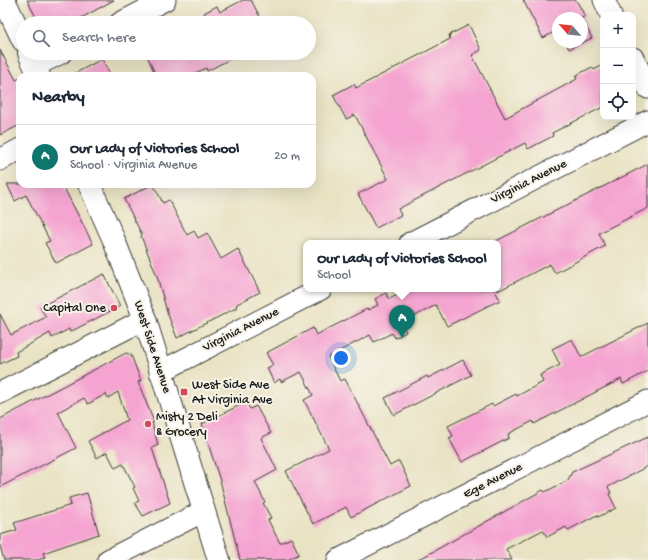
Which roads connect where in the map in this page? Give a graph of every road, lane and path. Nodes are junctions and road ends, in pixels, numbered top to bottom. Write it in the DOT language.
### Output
graph roads {
  1 [pos="4,0"];
  2 [pos="165,0"];
  3 [pos="604,0"];
  4 [pos="610,12"];
  5 [pos="134,16"];
  6 [pos="16,25"];
  7 [pos="45,60"];
  8 [pos="636,64"];
  9 [pos="34,65"];
  10 [pos="648,88"];
  11 [pos="648,121"];
  12 [pos="16,151"];
  13 [pos="0,160"];
  14 [pos="91,188"];
  15 [pos="416,240"];
  16 [pos="315,292"];
  17 [pos="145,318"];
  18 [pos="160,372"];
  19 [pos="0,393"];
  20 [pos="648,401"];
  21 [pos="204,511"];
  22 [pos="108,560"];
  23 [pos="219,560"];
  24 [pos="338,560"];
  1 -- 6 [label="main road"];
  2 -- 5 [label="street"];
  3 -- 4 [label="street"];
  7 -- 9 [label="street"];
  8 -- 10 [label="street"];
  11 -- 15 [label="street, Virginia Avenue"];
  12 -- 13 [label="street"];
  14 -- 17 [label="main road, West Side Avenue"];
  16 -- 18 [label="street, Virginia Avenue"];
  17 -- 18 [label="main road, West Side Avenue"];
  17 -- 19 [label="street"];
  18 -- 21 [label="main road, West Side Avenue"];
  20 -- 24 [label="street, Ege Avenue"];
  21 -- 22 [label="street"];
  21 -- 23 [label="main road, West Side Avenue"];
}
